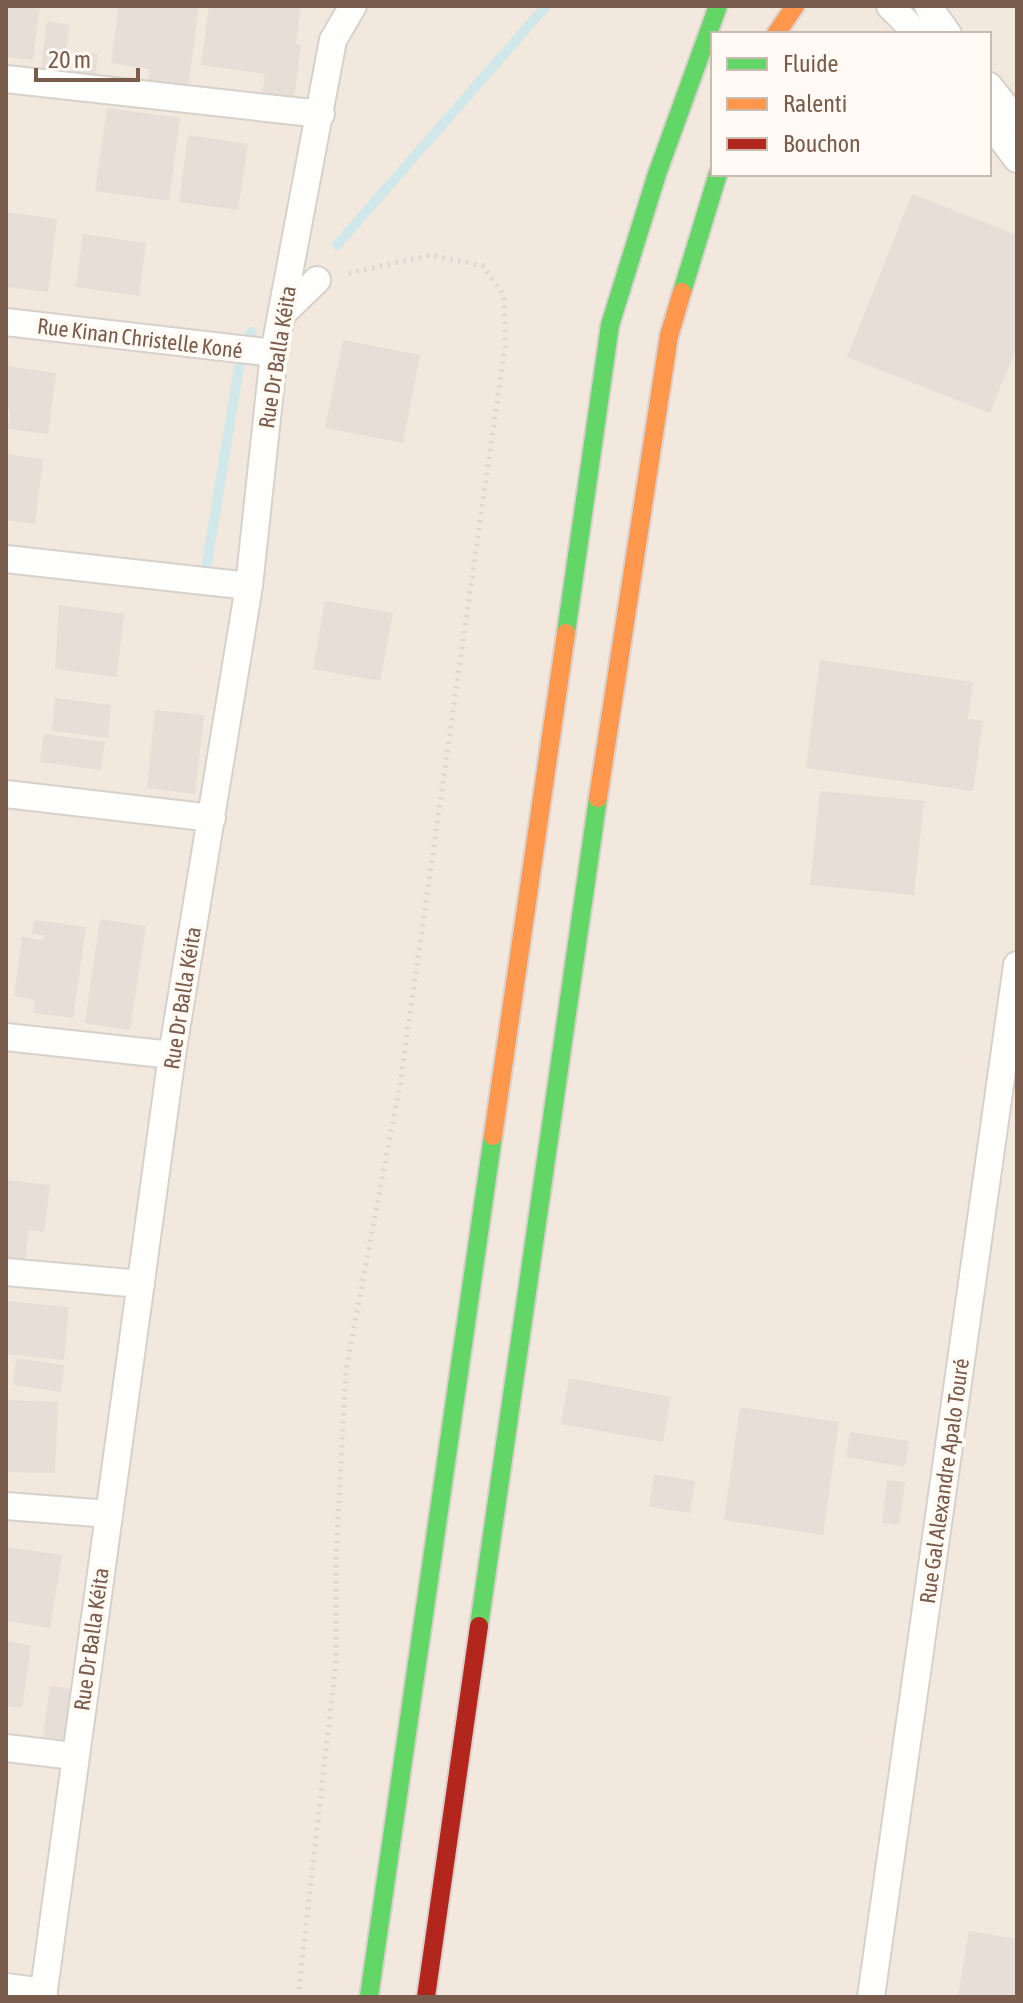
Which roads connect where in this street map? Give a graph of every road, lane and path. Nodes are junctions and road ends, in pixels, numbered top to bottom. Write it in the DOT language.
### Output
graph roads {
  1 [pos="353,6"];
  2 [pos="718,6"];
  3 [pos="795,6"];
  4 [pos="890,6"];
  5 [pos="928,6"];
  6 [pos="777,32"];
  7 [pos="916,32"];
  8 [pos="947,32"];
  9 [pos="6,79"];
  10 [pos="991,88"];
  11 [pos="321,114"];
  12 [pos="1017,121"];
  13 [pos="991,125"];
  14 [pos="1017,159"];
  15 [pos="717,176"];
  16 [pos="317,280"];
  17 [pos="282,314"];
  18 [pos="6,322"];
  19 [pos="274,353"];
  20 [pos="6,559"];
  21 [pos="249,586"];
  22 [pos="6,794"];
  23 [pos="212,818"];
  24 [pos="1017,965"];
  25 [pos="6,1037"];
  26 [pos="172,1055"];
  27 [pos="6,1272"];
  28 [pos="141,1284"];
  29 [pos="6,1506"];
  30 [pos="109,1514"];
  31 [pos="6,1748"];
  32 [pos="74,1756"];
  33 [pos="6,1987"];
  34 [pos="44,1994"];
  35 [pos="298,1997"];
  36 [pos="369,1997"];
  37 [pos="426,1997"];
  38 [pos="871,1997"];
  1 -- 11 [label="street, Rue Dr Balla Kéita"];
  2 -- 36 [label="highway"];
  3 -- 6 [label="highway"];
  4 -- 7 [label="street"];
  5 -- 8 [label="street"];
  9 -- 11 [label="street"];
  10 -- 12 [label="street"];
  11 -- 17 [label="street, Rue Dr Balla Kéita"];
  13 -- 14 [label="street"];
  15 -- 37 [label="highway"];
  16 -- 17 [label="street"];
  16 -- 35 [label="path"];
  17 -- 19 [label="street, Rue Dr Balla Kéita"];
  18 -- 19 [label="street, Rue Kinan Christelle Koné"];
  19 -- 21 [label="street, Rue Dr Balla Kéita"];
  20 -- 21 [label="street"];
  21 -- 23 [label="street, Rue Dr Balla Kéita"];
  22 -- 23 [label="street"];
  23 -- 26 [label="street, Rue Dr Balla Kéita"];
  24 -- 38 [label="street, Rue Gal Alexandre Apalo Touré"];
  25 -- 26 [label="street"];
  26 -- 28 [label="street, Rue Dr Balla Kéita"];
  27 -- 28 [label="street"];
  28 -- 30 [label="street, Rue Dr Balla Kéita"];
  29 -- 30 [label="street"];
  30 -- 32 [label="street, Rue Dr Balla Kéita"];
  31 -- 32 [label="street"];
  32 -- 34 [label="street, Rue Dr Balla Kéita"];
  33 -- 34 [label="street"];
}
